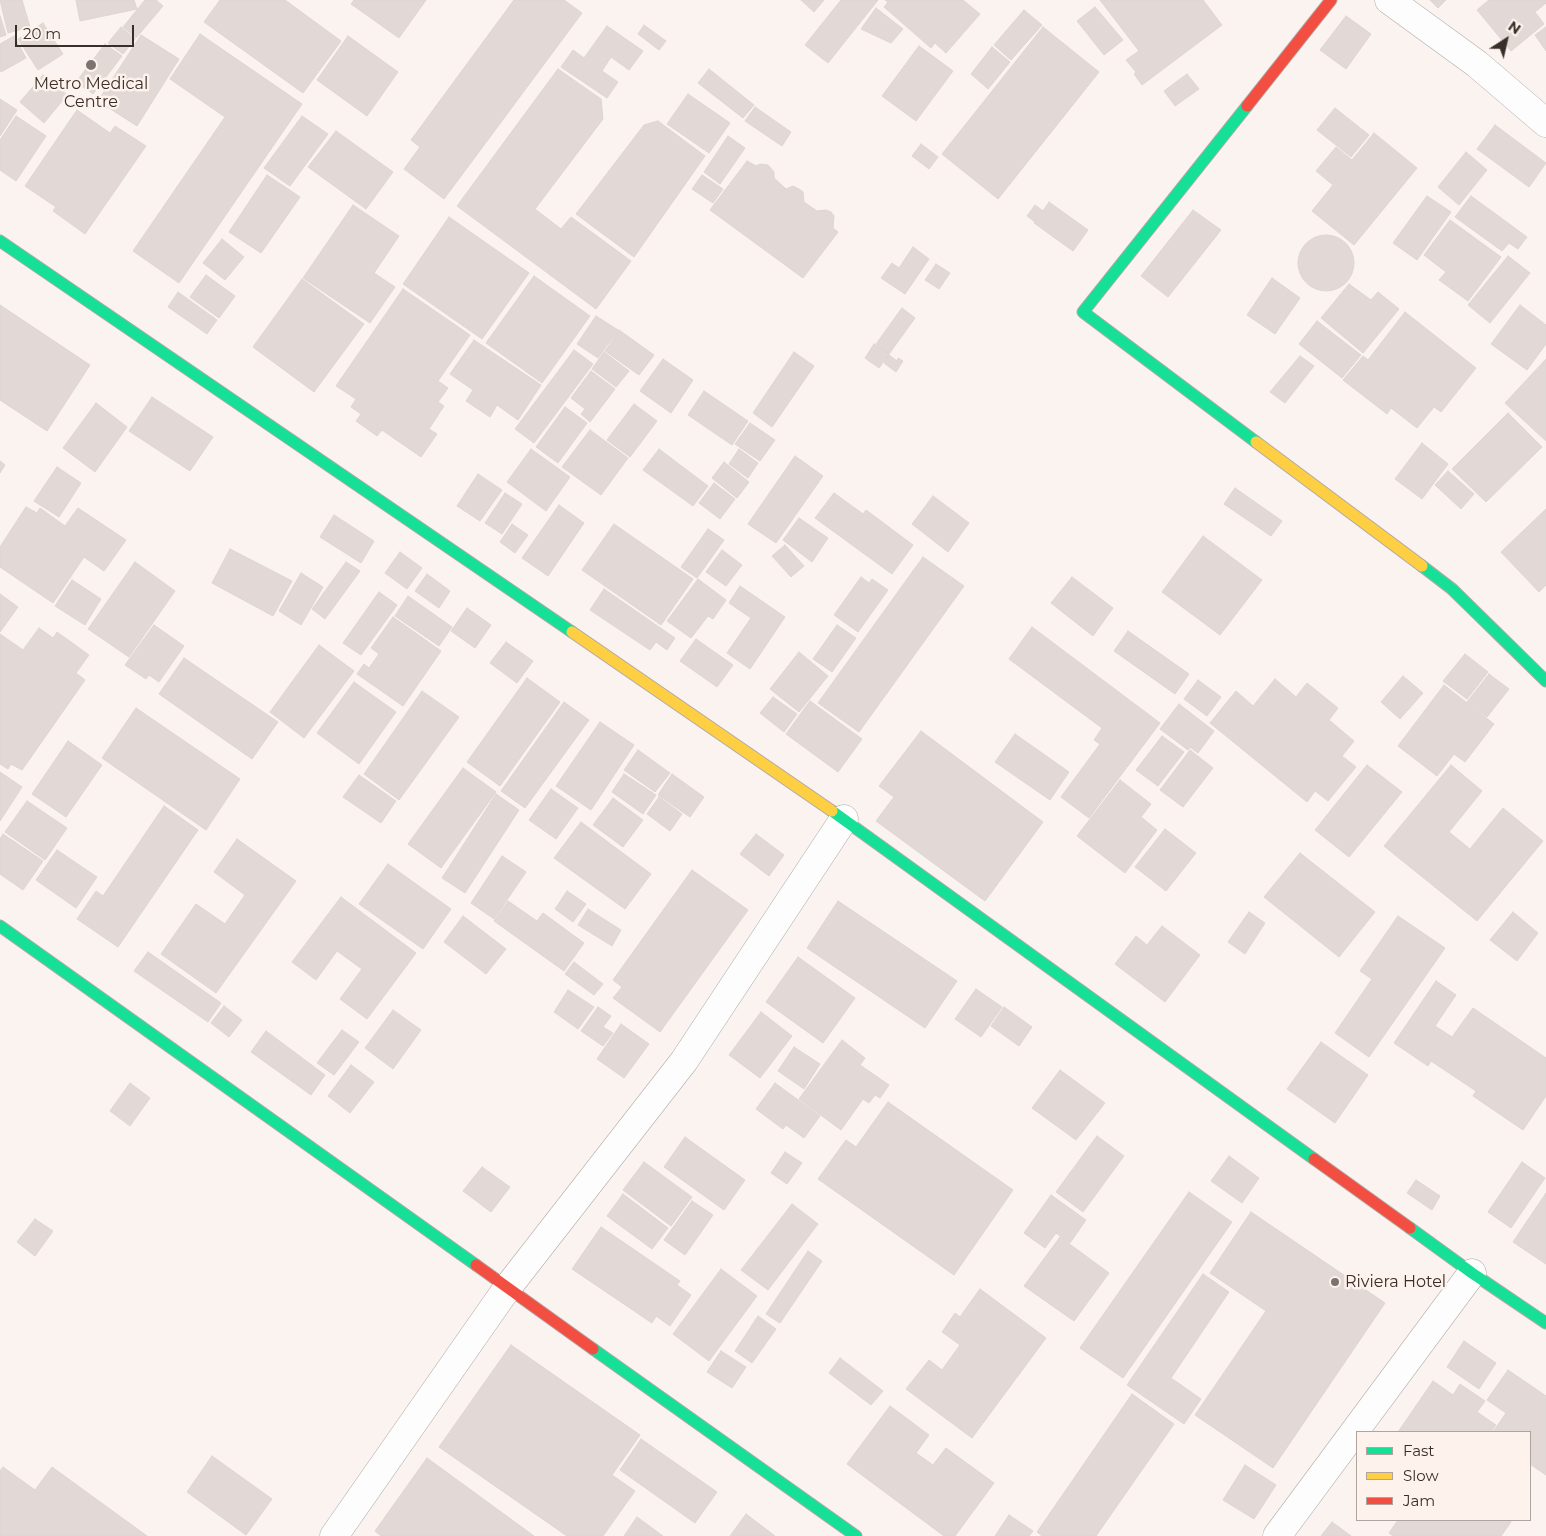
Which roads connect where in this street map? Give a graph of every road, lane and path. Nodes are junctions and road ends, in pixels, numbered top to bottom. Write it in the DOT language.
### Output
graph roads {
  1 [pos="1331,0"];
  2 [pos="1389,0"];
  3 [pos="1546,123"];
  4 [pos="0,241"];
  5 [pos="1546,681"];
  6 [pos="844,820"];
  7 [pos="0,926"];
  8 [pos="1472,1273"];
  9 [pos="508,1287"];
  10 [pos="1546,1323"];
  11 [pos="334,1536"];
  12 [pos="856,1536"];
  13 [pos="1277,1536"];
  1 -- 5 [label="street"];
  2 -- 3 [label="street"];
  4 -- 6 [label="street"];
  6 -- 8 [label="street"];
  6 -- 9 [label="street"];
  7 -- 9 [label="street"];
  8 -- 10 [label="street"];
  8 -- 13 [label="street"];
  9 -- 11 [label="street"];
  9 -- 12 [label="street"];
}
